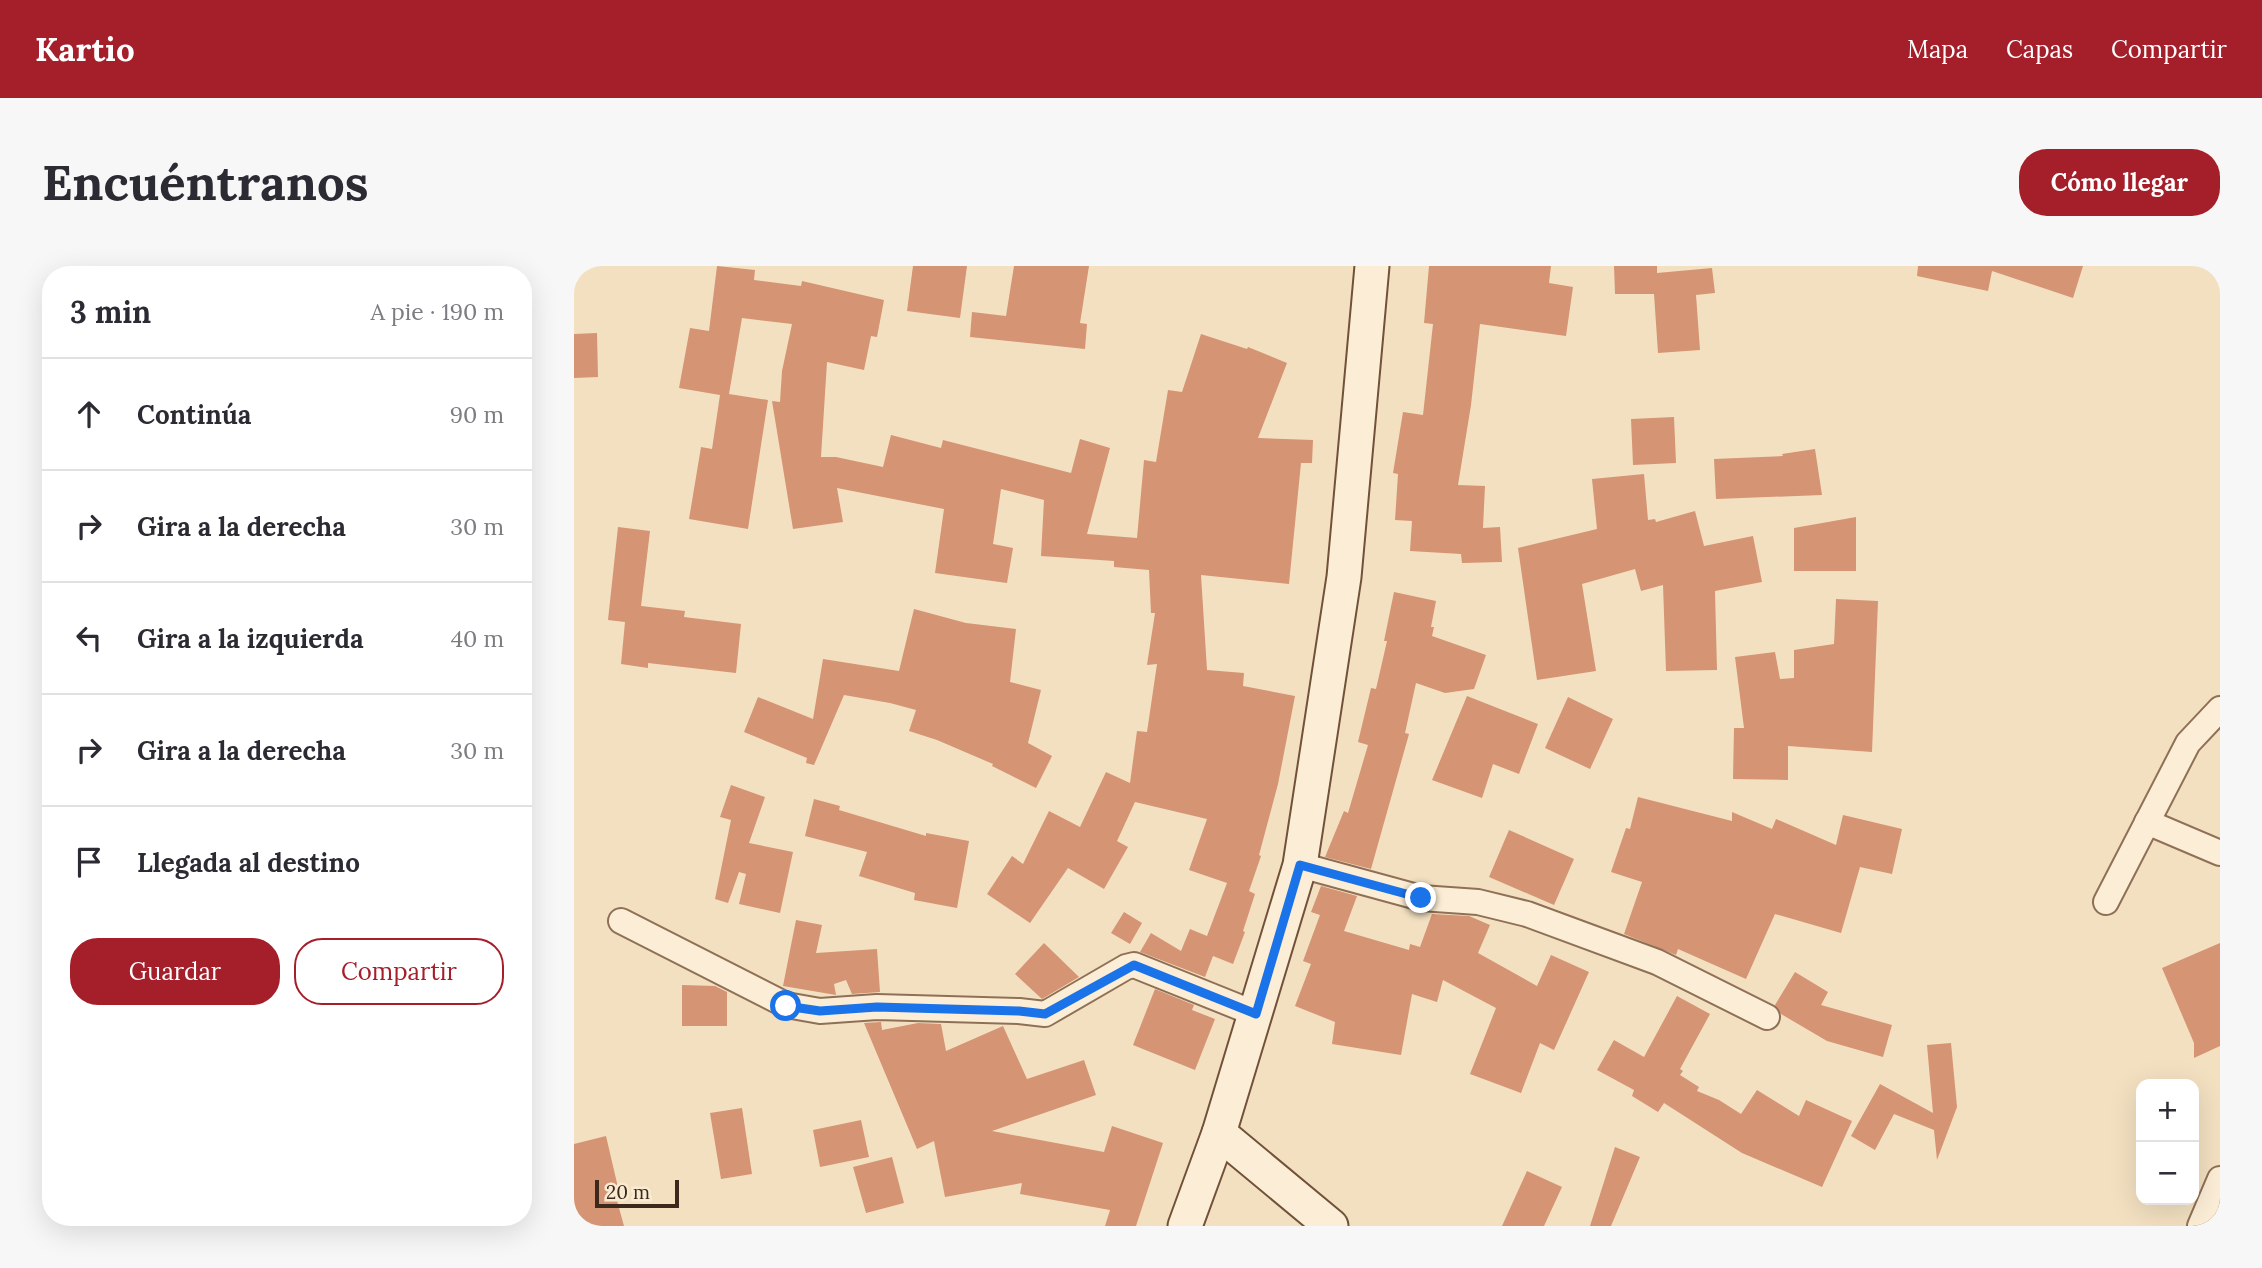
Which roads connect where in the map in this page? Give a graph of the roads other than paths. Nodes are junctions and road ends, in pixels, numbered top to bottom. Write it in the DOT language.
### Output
graph roads {
  1 [pos="1371,266"];
  2 [pos="2220,709"];
  3 [pos="2147,822"];
  4 [pos="2220,853"];
  5 [pos="1300,865"];
  6 [pos="2106,902"];
  7 [pos="621,921"];
  8 [pos="1256,1014"];
  9 [pos="1767,1017"];
  10 [pos="1219,1133"];
  11 [pos="2220,1179"];
  12 [pos="1185,1226"];
  13 [pos="1331,1226"];
  14 [pos="2200,1226"];
  1 -- 5 [label="main road"];
  2 -- 3 [label="street"];
  3 -- 4 [label="street"];
  3 -- 6 [label="street"];
  5 -- 8 [label="main road"];
  5 -- 9 [label="street"];
  7 -- 8 [label="street"];
  8 -- 10 [label="main road"];
  10 -- 12 [label="main road"];
  10 -- 13 [label="main road"];
  11 -- 14 [label="street"];
}
